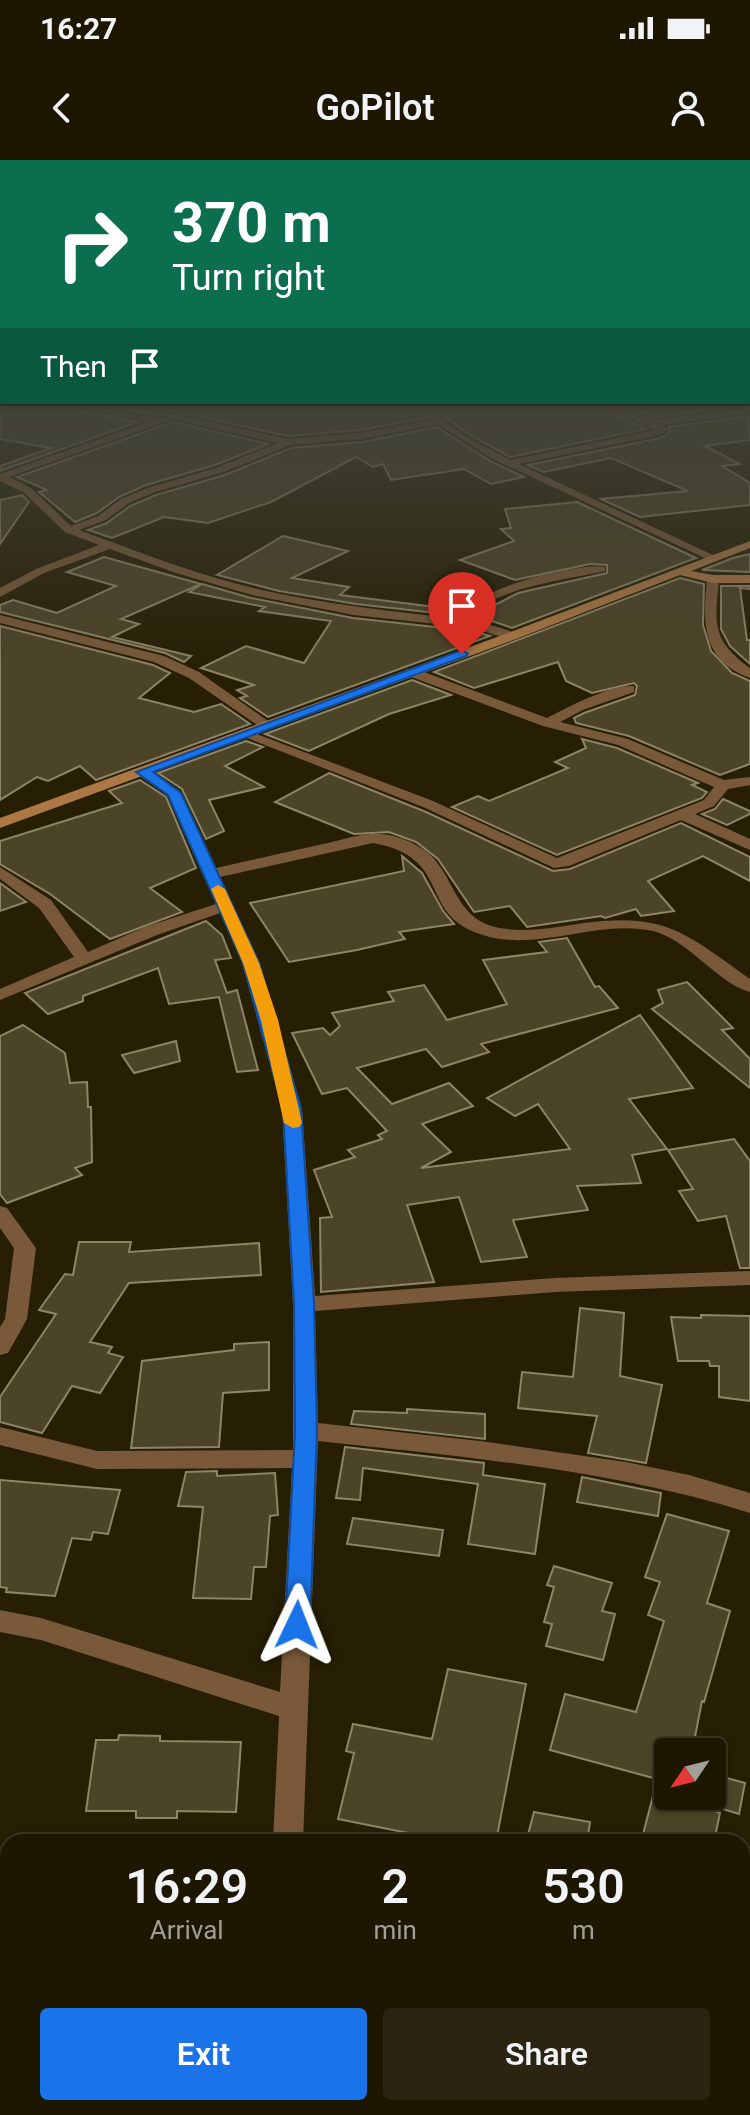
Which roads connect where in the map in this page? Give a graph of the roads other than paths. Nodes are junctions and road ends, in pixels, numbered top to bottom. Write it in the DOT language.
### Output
graph roads {
  1 [pos="27,490"];
  2 [pos="150,490"];
  3 [pos="567,490"];
  4 [pos="69,530"];
  5 [pos="750,544"];
  6 [pos="107,546"];
  7 [pos="711,558"];
  8 [pos="601,569"];
  9 [pos="676,571"];
  10 [pos="713,579"];
  11 [pos="750,579"];
  12 [pos="0,593"];
  13 [pos="0,619"];
  14 [pos="474,624"];
  15 [pos="512,636"];
  16 [pos="411,672"];
  17 [pos="750,674"];
  18 [pos="629,689"];
  19 [pos="548,723"];
  20 [pos="268,726"];
  21 [pos="244,734"];
  22 [pos="143,772"];
  23 [pos="750,781"];
  24 [pos="722,785"];
  25 [pos="682,815"];
  26 [pos="0,823"];
  27 [pos="750,845"];
  28 [pos="0,872"];
  29 [pos="211,874"];
  30 [pos="226,906"];
  31 [pos="84,959"];
  32 [pos="750,987"];
  33 [pos="0,995"];
  34 [pos="0,1213"];
  35 [pos="750,1278"];
  36 [pos="304,1304"];
  37 [pos="0,1347"];
  38 [pos="306,1431"];
  39 [pos="0,1436"];
  40 [pos="304,1459"];
  41 [pos="750,1503"];
  42 [pos="0,1621"];
  43 [pos="295,1709"];
  44 [pos="288,1834"];
  1 -- 4 [label="street"];
  2 -- 4 [label="street"];
  3 -- 7 [label="street"];
  4 -- 6 [label="street"];
  5 -- 7 [label="main road"];
  6 -- 12 [label="street"];
  6 -- 14 [label="street"];
  7 -- 9 [label="main road"];
  8 -- 14 [label="street"];
  9 -- 10 [label="main road"];
  9 -- 15 [label="main road"];
  10 -- 11 [label="main road"];
  10 -- 17 [label="street"];
  13 -- 20 [label="street"];
  14 -- 15 [label="street"];
  15 -- 16 [label="main road"];
  16 -- 19 [label="street"];
  16 -- 20 [label="main road"];
  18 -- 19 [label="street"];
  19 -- 24 [label="street"];
  20 -- 21 [label="main road"];
  21 -- 22 [label="main road"];
  21 -- 25 [label="street"];
  22 -- 26 [label="main road"];
  22 -- 29 [label="street"];
  23 -- 24 [label="street"];
  24 -- 25 [label="street"];
  25 -- 27 [label="street"];
  28 -- 31 [label="street"];
  29 -- 30 [label="street"];
  29 -- 32 [label="street"];
  30 -- 31 [label="street"];
  30 -- 36 [label="street"];
  31 -- 33 [label="street"];
  34 -- 37 [label="street"];
  35 -- 36 [label="street"];
  36 -- 38 [label="street"];
  38 -- 40 [label="street"];
  38 -- 41 [label="street"];
  39 -- 40 [label="street"];
  40 -- 43 [label="street"];
  42 -- 43 [label="street"];
  43 -- 44 [label="street"];
}
